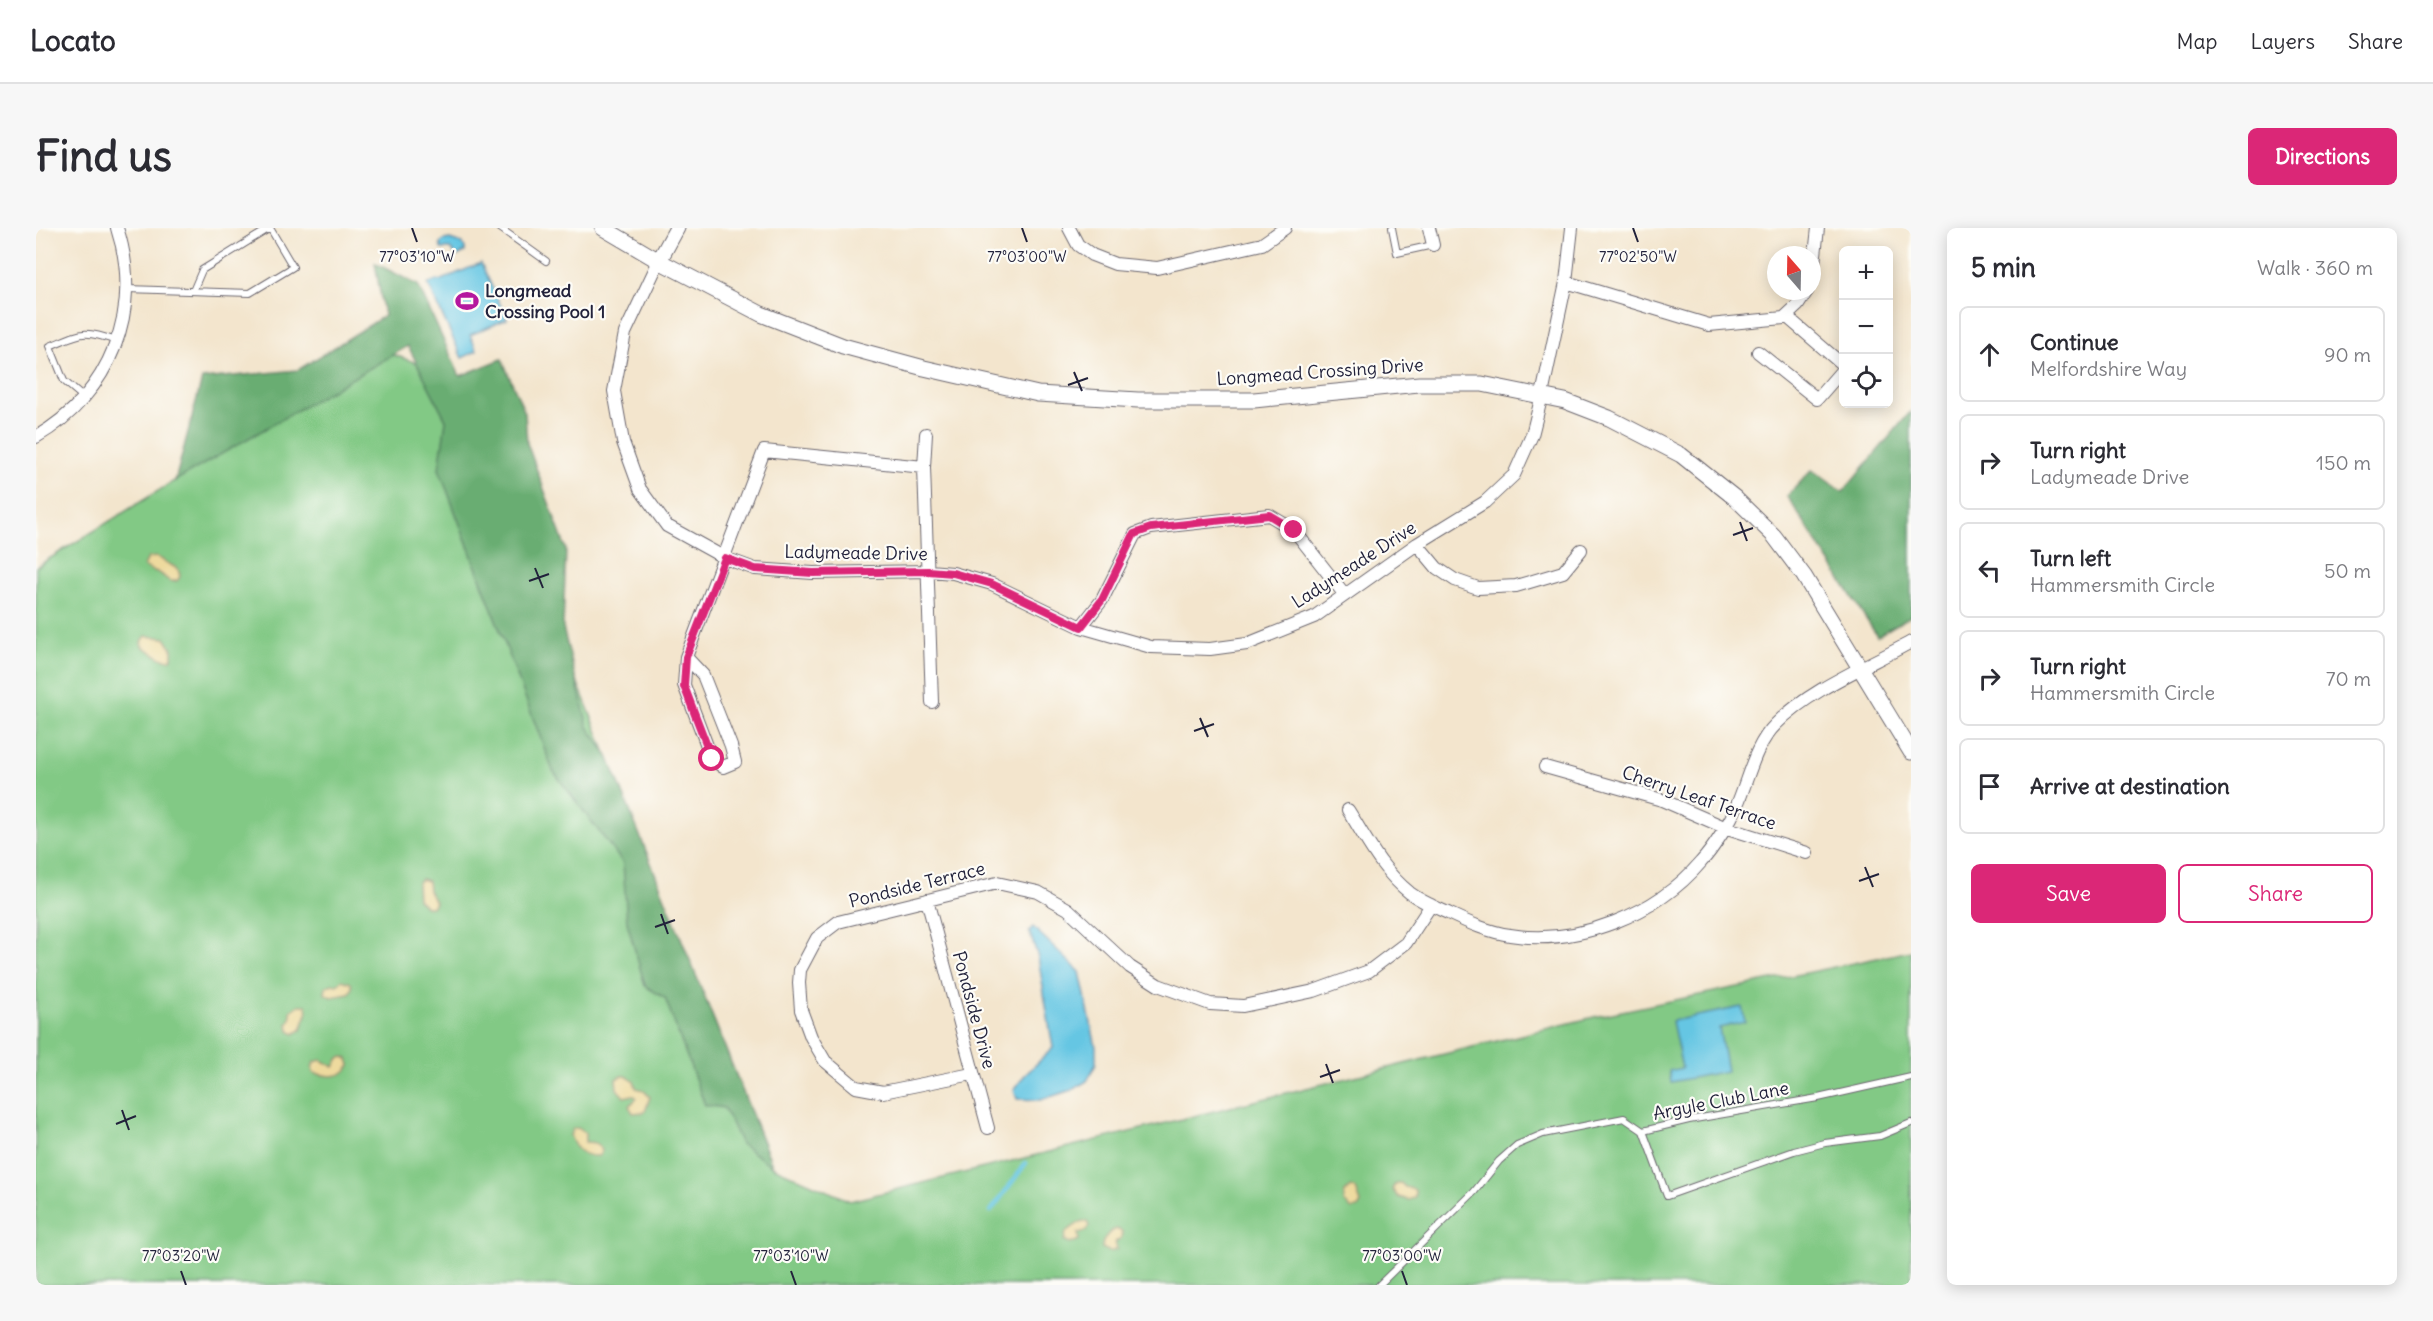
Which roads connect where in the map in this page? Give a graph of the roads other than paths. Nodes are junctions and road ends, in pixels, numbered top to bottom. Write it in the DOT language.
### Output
graph roads {
  1 [pos="117,228"];
  2 [pos="500,228"];
  3 [pos="603,228"];
  4 [pos="677,228"];
  5 [pos="1069,228"];
  6 [pos="1285,228"];
  7 [pos="1392,228"];
  8 [pos="1429,228"];
  9 [pos="1572,228"];
  10 [pos="1818,228"];
  11 [pos="1433,245"];
  12 [pos="1816,246"];
  13 [pos="546,261"];
  14 [pos="659,261"];
  15 [pos="1566,282"];
  16 [pos="126,289"];
  17 [pos="194,291"];
  18 [pos="1801,300"];
  19 [pos="1786,316"];
  20 [pos="117,341"];
  21 [pos="1758,352"];
  22 [pos="1839,363"];
  23 [pos="1839,373"];
  24 [pos="1542,395"];
  25 [pos="84,398"];
  26 [pos="926,434"];
  27 [pos="36,437"];
  28 [pos="924,467"];
  29 [pos="1417,544"];
  30 [pos="1581,550"];
  31 [pos="725,558"];
  32 [pos="928,571"];
  33 [pos="1345,595"];
  34 [pos="1081,627"];
  35 [pos="1911,642"];
  36 [pos="686,657"];
  37 [pos="1861,669"];
  38 [pos="932,702"];
  39 [pos="1911,752"];
  40 [pos="1545,767"];
  41 [pos="1348,810"];
  42 [pos="1724,827"];
  43 [pos="1806,853"];
  44 [pos="927,900"];
  45 [pos="1431,905"];
  46 [pos="972,1074"];
  47 [pos="1911,1077"];
  48 [pos="1911,1124"];
  49 [pos="988,1128"];
  50 [pos="1643,1131"];
  51 [pos="1379,1285"];
  1 -- 16 [label="street"];
  2 -- 13 [label="lane"];
  3 -- 14 [label="street, Longmead Crossing Drive"];
  4 -- 14 [label="street"];
  5 -- 6 [label="street"];
  7 -- 11 [label="lane"];
  8 -- 11 [label="street"];
  9 -- 15 [label="street, Ladymeade Drive"];
  10 -- 12 [label="street"];
  14 -- 24 [label="street, Longmead Crossing Drive"];
  14 -- 31 [label="street, Ladymeade Drive"];
  15 -- 19 [label="street"];
  15 -- 24 [label="street, Ladymeade Drive"];
  16 -- 17 [label="lane"];
  16 -- 20 [label="street"];
  17 -- 17 [label="lane"];
  18 -- 19 [label="street"];
  19 -- 22 [label="street"];
  20 -- 25 [label="street"];
  20 -- 25 [label="lane"];
  21 -- 23 [label="street"];
  24 -- 29 [label="street, Ladymeade Drive"];
  24 -- 37 [label="street, Longmead Crossing Drive"];
  25 -- 27 [label="street"];
  26 -- 28 [label="street"];
  28 -- 31 [label="street"];
  28 -- 32 [label="street"];
  29 -- 30 [label="street"];
  29 -- 33 [label="street, Ladymeade Drive"];
  31 -- 32 [label="street, Ladymeade Drive"];
  31 -- 36 [label="street"];
  32 -- 34 [label="street, Ladymeade Drive"];
  32 -- 38 [label="street"];
  33 -- 34 [label="street, Ladymeade Drive"];
  33 -- 34 [label="street"];
  35 -- 37 [label="street"];
  36 -- 36 [label="street"];
  37 -- 39 [label="street, Longmead Crossing Drive"];
  37 -- 42 [label="street"];
  40 -- 42 [label="street, Cherry Leaf Terrace"];
  41 -- 45 [label="street"];
  42 -- 43 [label="street, Cherry Leaf Terrace"];
  42 -- 45 [label="street"];
  44 -- 45 [label="street, Pondside Terrace"];
  44 -- 46 [label="street, Pondside Drive"];
  44 -- 46 [label="street, Pondside Terrace"];
  46 -- 49 [label="street, Pondside Drive"];
  47 -- 50 [label="lane, Argyle Club Lane"];
  48 -- 50 [label="lane, Argyle Club Lane"];
  50 -- 51 [label="lane"];
}
